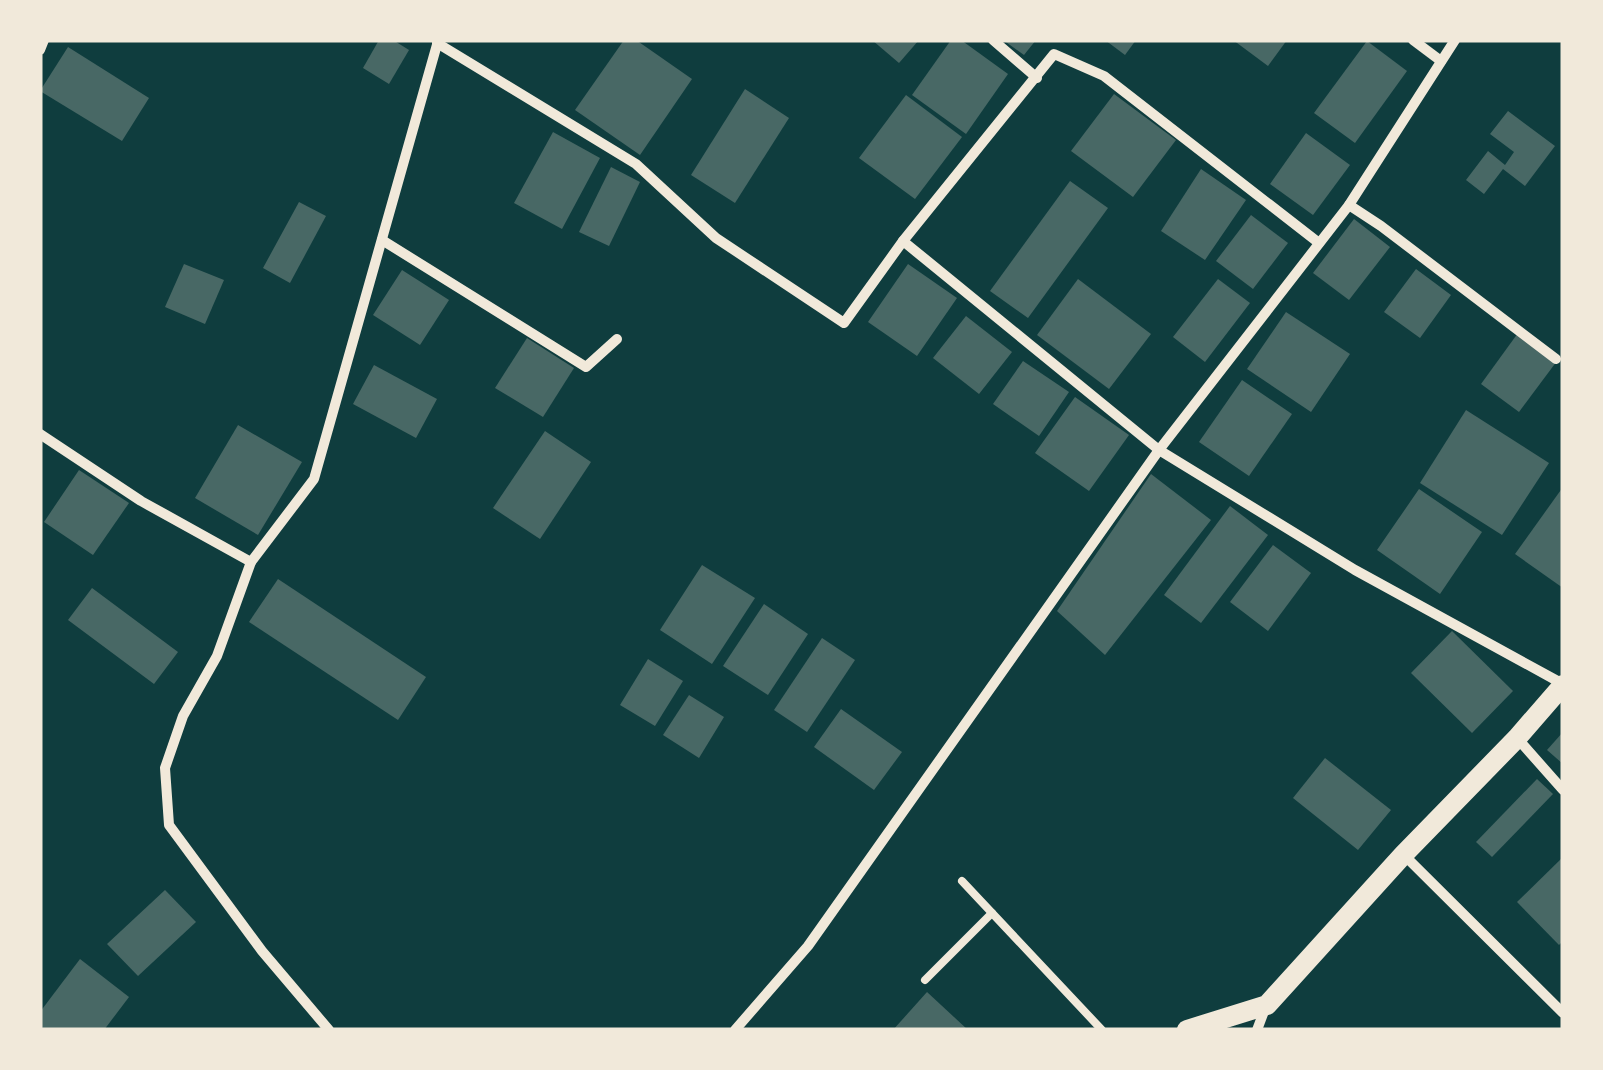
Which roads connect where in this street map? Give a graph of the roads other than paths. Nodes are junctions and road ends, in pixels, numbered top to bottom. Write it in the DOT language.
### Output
graph roads {
  1 [pos="44,40"];
  2 [pos="993,40"];
  3 [pos="1413,40"];
  4 [pos="1455,40"];
  5 [pos="438,42"];
  6 [pos="40,50"];
  7 [pos="1441,61"];
  8 [pos="1037,78"];
  9 [pos="1348,205"];
  10 [pos="382,240"];
  11 [pos="903,241"];
  12 [pos="1319,243"];
  13 [pos="617,340"];
  14 [pos="1556,359"];
  15 [pos="40,434"];
  16 [pos="1160,450"];
  17 [pos="251,562"];
  18 [pos="1563,685"];
  19 [pos="1518,738"];
  20 [pos="1563,790"];
  21 [pos="1404,855"];
  22 [pos="962,881"];
  23 [pos="992,913"];
  24 [pos="926,980"];
  25 [pos="1266,1005"];
  26 [pos="1563,1013"];
  27 [pos="329,1030"];
  28 [pos="735,1030"];
  29 [pos="1102,1030"];
  30 [pos="1187,1030"];
  31 [pos="1257,1030"];
  1 -- 6 [label="street"];
  2 -- 8 [label="street"];
  3 -- 7 [label="street"];
  4 -- 7 [label="street"];
  5 -- 10 [label="street"];
  5 -- 11 [label="street"];
  7 -- 9 [label="street"];
  8 -- 11 [label="street"];
  8 -- 12 [label="street"];
  9 -- 12 [label="street"];
  9 -- 14 [label="street"];
  10 -- 13 [label="street"];
  10 -- 17 [label="street"];
  11 -- 16 [label="street"];
  12 -- 16 [label="street"];
  15 -- 17 [label="street"];
  16 -- 18 [label="street"];
  16 -- 28 [label="street"];
  17 -- 27 [label="street"];
  18 -- 19 [label="main road"];
  19 -- 20 [label="street"];
  19 -- 21 [label="main road"];
  21 -- 25 [label="main road"];
  21 -- 26 [label="street"];
  22 -- 23 [label="lane"];
  23 -- 24 [label="lane"];
  23 -- 29 [label="lane"];
  25 -- 30 [label="main road"];
  25 -- 31 [label="street"];
}
